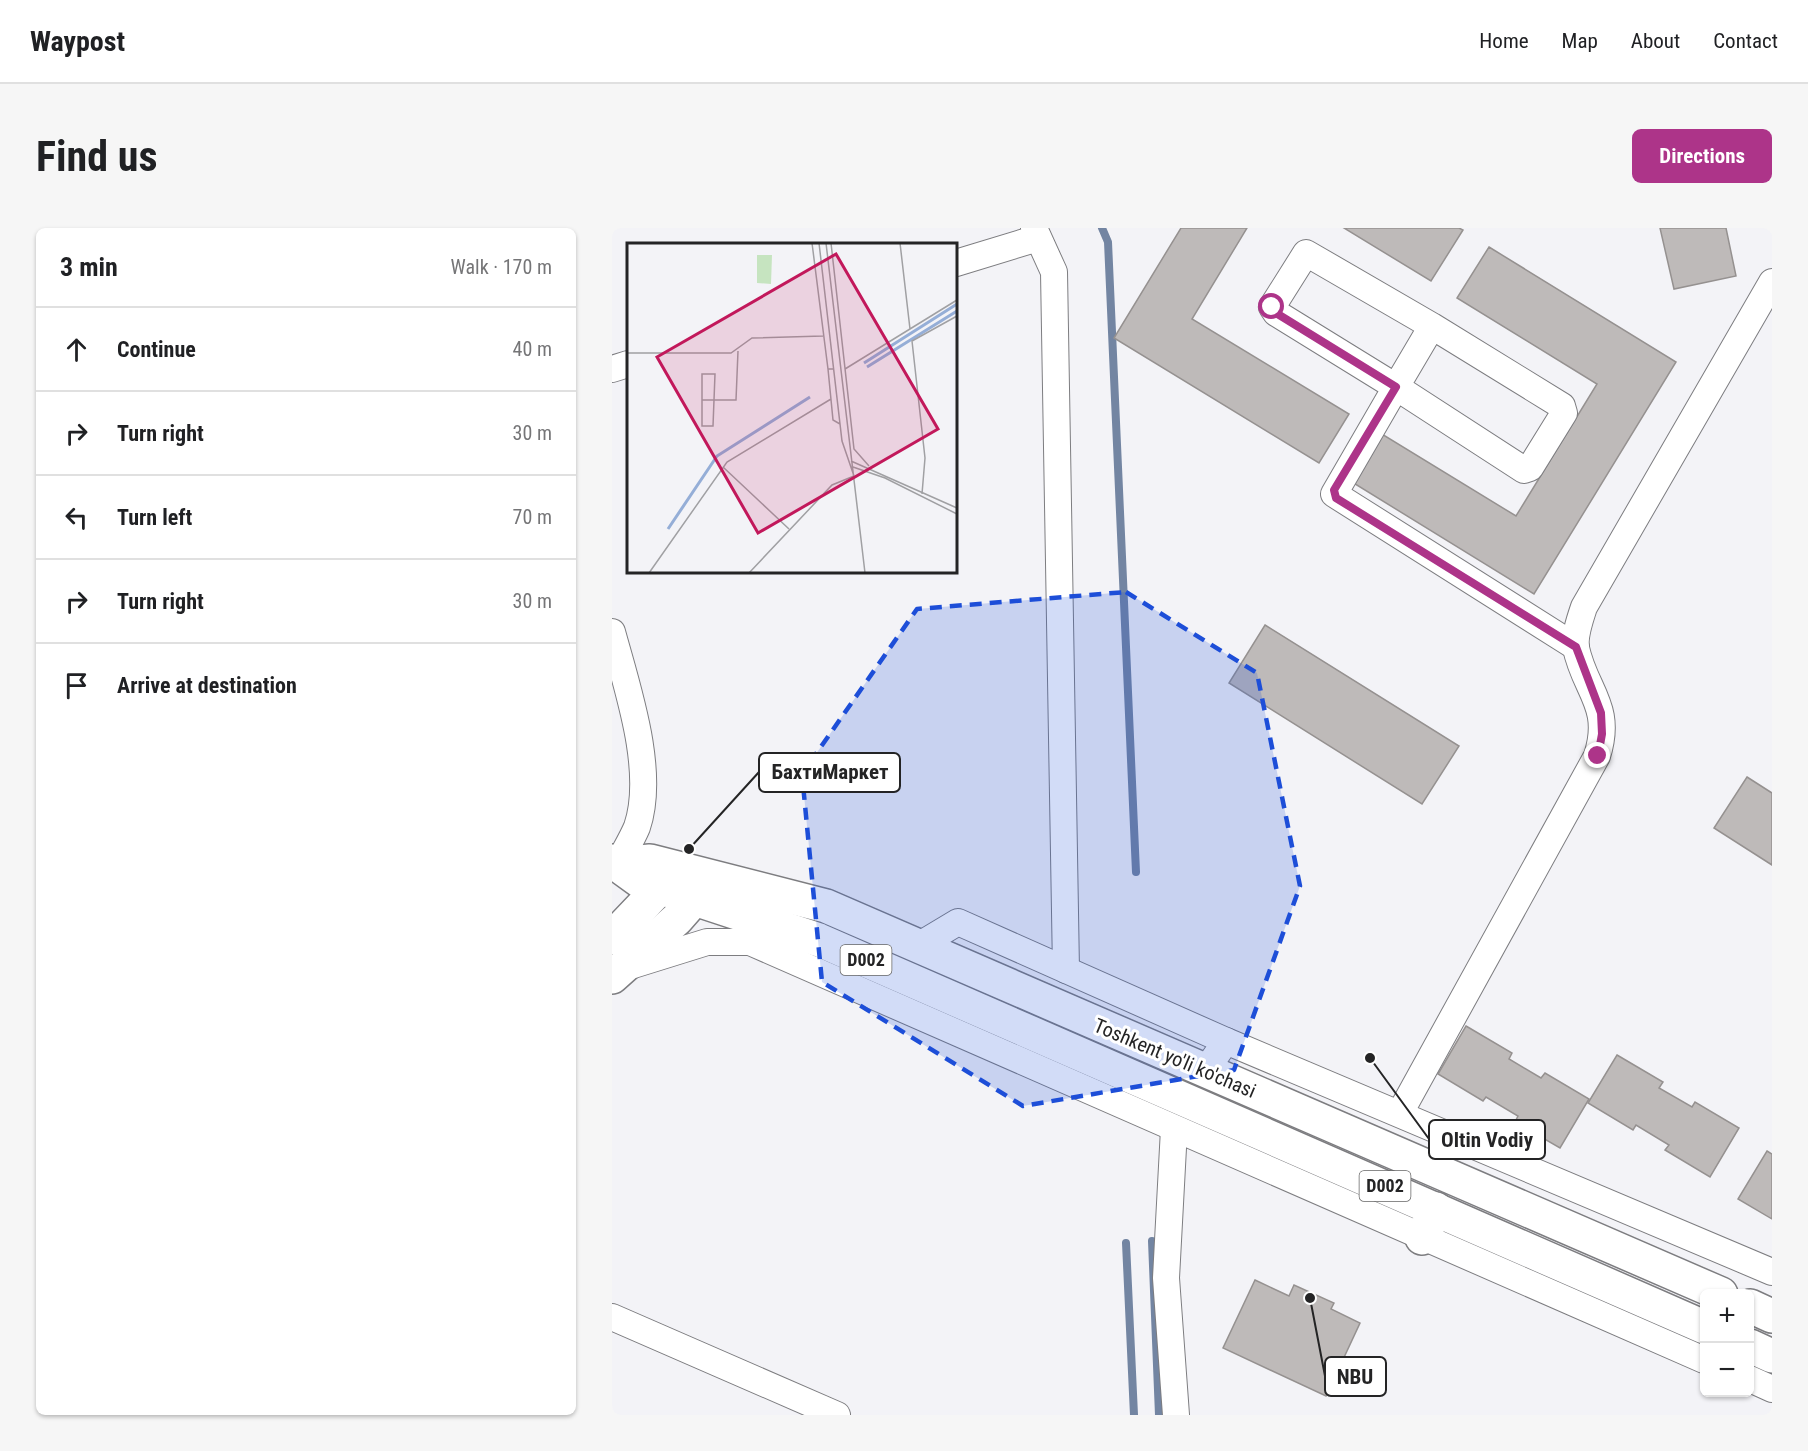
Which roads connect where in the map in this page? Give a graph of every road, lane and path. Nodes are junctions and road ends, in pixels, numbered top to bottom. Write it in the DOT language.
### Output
graph roads {
  1 [pos="1036,233"];
  2 [pos="957,263"];
  3 [pos="1772,282"];
  4 [pos="1432,326"];
  5 [pos="627,364"];
  6 [pos="612,369"];
  7 [pos="1396,387"];
  8 [pos="612,632"];
  9 [pos="1576,647"];
  10 [pos="615,863"];
  11 [pos="670,878"];
  12 [pos="703,889"];
  13 [pos="788,931"];
  14 [pos="612,938"];
  15 [pos="750,942"];
  16 [pos="918,946"];
  17 [pos="1066,970"];
  18 [pos="618,972"];
  19 [pos="1226,1041"];
  20 [pos="1206,1070"];
  21 [pos="1400,1113"];
  22 [pos="1174,1129"];
  23 [pos="1436,1209"];
  24 [pos="1422,1238"];
  25 [pos="1772,1272"];
  26 [pos="1712,1289"];
  27 [pos="1754,1308"];
  28 [pos="1772,1316"];
  29 [pos="612,1317"];
  30 [pos="1700,1325"];
  31 [pos="1754,1348"];
  32 [pos="1772,1356"];
  33 [pos="1700,1358"];
  34 [pos="1754,1381"];
  35 [pos="1772,1389"];
  36 [pos="837,1415"];
  37 [pos="1176,1415"];
  1 -- 2 [label="street"];
  1 -- 17 [label="street"];
  3 -- 9 [label="street"];
  4 -- 7 [label="street"];
  4 -- 7 [label="street"];
  4 -- 7 [label="street"];
  5 -- 6 [label="street"];
  7 -- 9 [label="street"];
  8 -- 10 [label="street"];
  9 -- 21 [label="street"];
  10 -- 11 [label="main road, Toshkent yo'li ko'chasi"];
  11 -- 12 [label="main road, Toshkent yo'li ko'chasi / D002"];
  11 -- 14 [label="main road"];
  12 -- 13 [label="main road, Toshkent yo'li ko'chasi / D002"];
  12 -- 16 [label="main road, Toshkent yo'li ko'chasi / D002"];
  12 -- 18 [label="main road"];
  13 -- 15 [label="main road"];
  13 -- 23 [label="main road, Toshkent yo'li ko'chasi / D002"];
  15 -- 18 [label="street"];
  15 -- 22 [label="street"];
  16 -- 17 [label="street"];
  16 -- 20 [label="main road, Toshkent yo'li ko'chasi / D002"];
  17 -- 19 [label="street"];
  19 -- 20 [label="street"];
  19 -- 21 [label="street"];
  20 -- 26 [label="main road, Toshkent yo'li ko'chasi / D002"];
  21 -- 25 [label="street"];
  22 -- 24 [label="street"];
  22 -- 37 [label="street"];
  23 -- 24 [label="main road"];
  23 -- 30 [label="main road, Toshkent yo'li ko'chasi / D002"];
  24 -- 33 [label="street"];
  27 -- 28 [label="main road"];
  29 -- 36 [label="street"];
  31 -- 32 [label="main road"];
  34 -- 35 [label="street"];
}
